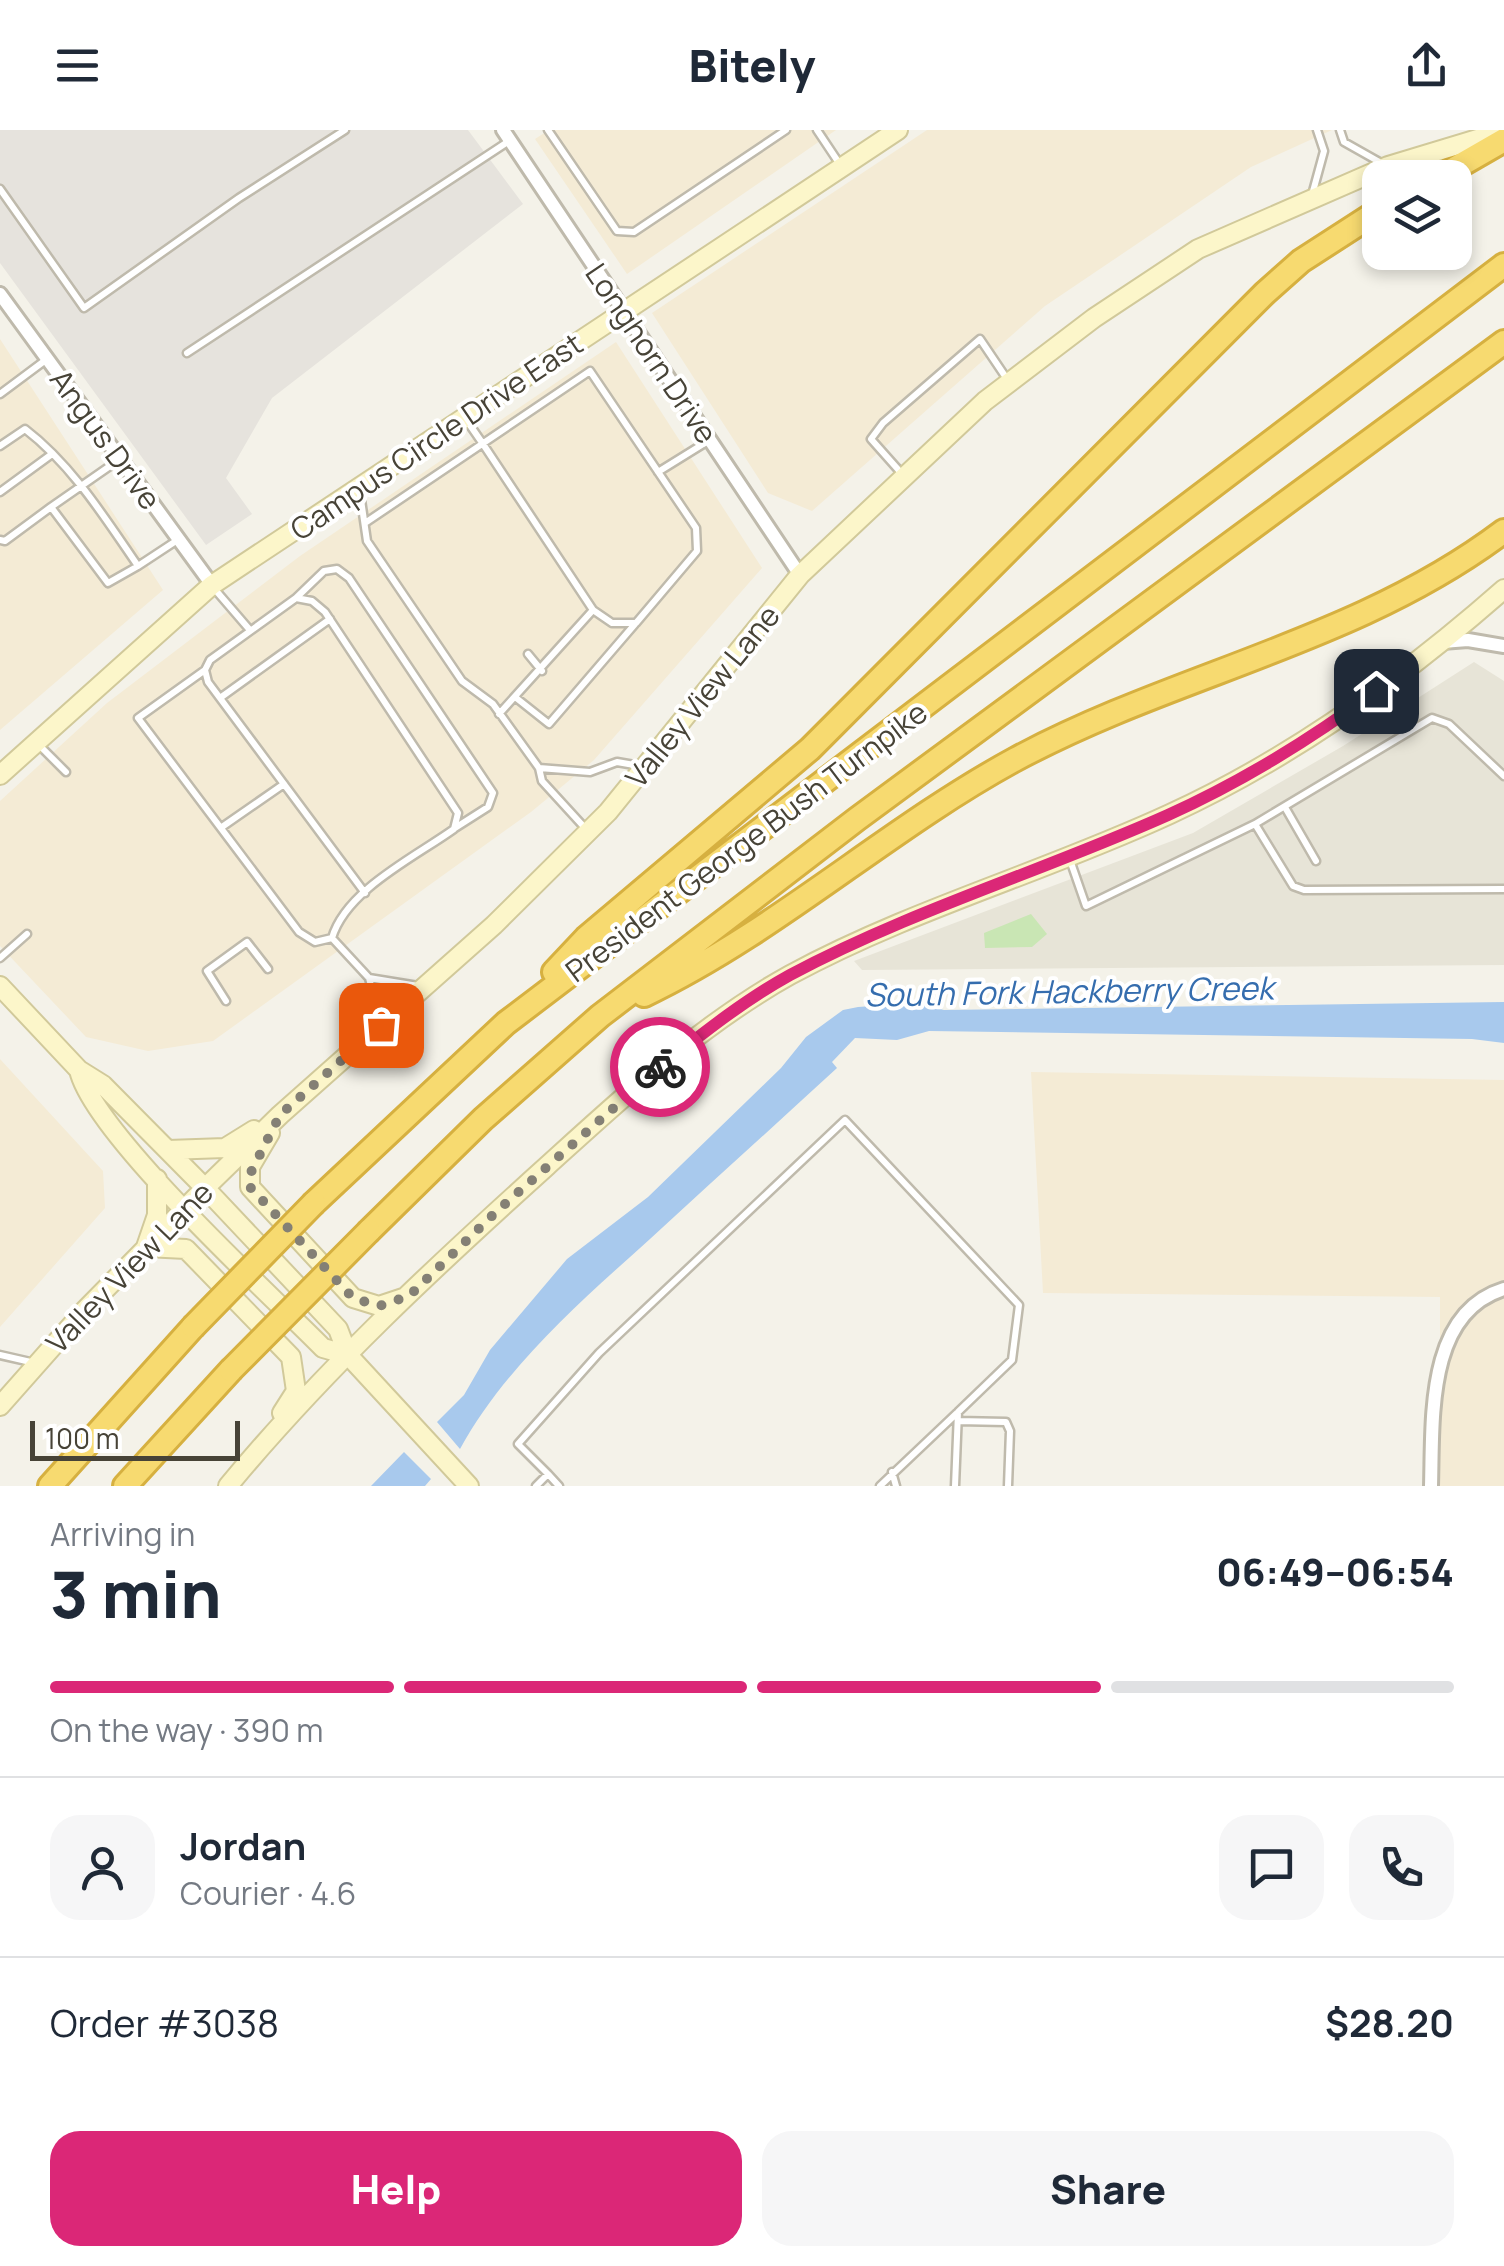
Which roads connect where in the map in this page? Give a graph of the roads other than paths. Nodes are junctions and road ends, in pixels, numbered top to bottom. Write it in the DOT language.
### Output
graph roads {
  1 [pos="345,130"];
  2 [pos="548,130"];
  3 [pos="786,130"];
  4 [pos="817,130"];
  5 [pos="1317,130"];
  6 [pos="1340,130"];
  7 [pos="1504,131"];
  8 [pos="887,133"];
  9 [pos="506,135"];
  10 [pos="1504,140"];
  11 [pos="1377,160"];
  12 [pos="1408,160"];
  13 [pos="1469,160"];
  14 [pos="842,167"];
  15 [pos="1362,176"];
  16 [pos="0,189"];
  17 [pos="1312,196"];
  18 [pos="1362,222"];
  19 [pos="1504,265"];
  20 [pos="0,294"];
  21 [pos="623,312"];
  22 [pos="1504,342"];
  23 [pos="187,353"];
  24 [pos="48,359"];
  25 [pos="1010,382"];
  26 [pos="0,394"];
  27 [pos="464,417"];
  28 [pos="710,440"];
  29 [pos="483,444"];
  30 [pos="0,446"];
  31 [pos="52,454"];
  32 [pos="121,458"];
  33 [pos="658,472"];
  34 [pos="904,476"];
  35 [pos="80,484"];
  36 [pos="360,486"];
  37 [pos="0,492"];
  38 [pos="51,508"];
  39 [pos="365,523"];
  40 [pos="1504,532"];
  41 [pos="178,539"];
  42 [pos="0,540"];
  43 [pos="138,566"];
  44 [pos="800,575"];
  45 [pos="212,585"];
  46 [pos="1504,589"];
  47 [pos="296,598"];
  48 [pos="593,610"];
  49 [pos="330,619"];
  50 [pos="636,624"];
  51 [pos="249,629"];
  52 [pos="1442,642"];
  53 [pos="1504,646"];
  54 [pos="528,654"];
  55 [pos="205,670"];
  56 [pos="542,670"];
  57 [pos="515,697"];
  58 [pos="220,698"];
  59 [pos="498,714"];
  60 [pos="36,742"];
  61 [pos="646,766"];
  62 [pos="539,768"];
  63 [pos="66,772"];
  64 [pos="0,775"];
  65 [pos="1504,776"];
  66 [pos="284,784"];
  67 [pos="1286,809"];
  68 [pos="1255,824"];
  69 [pos="222,827"];
  70 [pos="454,829"];
  71 [pos="588,832"];
  72 [pos="1068,854"];
  73 [pos="1316,861"];
  74 [pos="1504,889"];
  75 [pos="364,894"];
  76 [pos="27,934"];
  77 [pos="332,938"];
  78 [pos="0,958"];
  79 [pos="268,969"];
  80 [pos="370,978"];
  81 [pos="0,986"];
  82 [pos="424,986"];
  83 [pos="226,1001"];
  84 [pos="600,1016"];
  85 [pos="506,1023"];
  86 [pos="381,1025"];
  87 [pos="79,1070"];
  88 [pos="280,1115"];
  89 [pos="168,1150"];
  90 [pos="157,1180"];
  91 [pos="205,1188"];
  92 [pos="184,1208"];
  93 [pos="146,1246"];
  94 [pos="1504,1289"];
  95 [pos="409,1296"];
  96 [pos="0,1355"];
  97 [pos="348,1355"];
  98 [pos="36,1363"];
  99 [pos="0,1406"];
  100 [pos="958,1417"];
  101 [pos="264,1443"];
  102 [pos="892,1470"];
  103 [pos="548,1474"];
  104 [pos="50,1486"];
  105 [pos="124,1486"];
  106 [pos="228,1486"];
  107 [pos="469,1486"];
  108 [pos="536,1486"];
  109 [pos="559,1486"];
  110 [pos="880,1486"];
  111 [pos="896,1486"];
  112 [pos="955,1486"];
  113 [pos="1008,1486"];
  114 [pos="1431,1486"];
  1 -- 16 [label="lane"];
  2 -- 3 [label="lane"];
  4 -- 14 [label="lane"];
  5 -- 17 [label="lane"];
  6 -- 11 [label="lane"];
  7 -- 12 [label="main road, Valley View Lane"];
  8 -- 14 [label="main road, Campus Circle Drive East"];
  9 -- 21 [label="street, Longhorn Drive"];
  9 -- 23 [label="lane"];
  10 -- 13 [label="highway"];
  14 -- 21 [label="main road, Campus Circle Drive East"];
  15 -- 17 [label="main road, Valley View Lane"];
  17 -- 25 [label="main road, Valley View Lane"];
  18 -- 85 [label="highway"];
  19 -- 85 [label="highway, President George Bush Turnpike"];
  20 -- 24 [label="street, Angus Drive"];
  21 -- 27 [label="main road, Campus Circle Drive East"];
  21 -- 28 [label="street, Longhorn Drive"];
  22 -- 84 [label="highway, President George Bush Turnpike"];
  24 -- 26 [label="lane"];
  24 -- 32 [label="street, Angus Drive"];
  25 -- 34 [label="main road, Valley View Lane"];
  25 -- 34 [label="lane"];
  27 -- 29 [label="lane"];
  27 -- 36 [label="main road, Campus Circle Drive East"];
  28 -- 33 [label="lane"];
  28 -- 44 [label="street, Longhorn Drive"];
  29 -- 33 [label="lane"];
  29 -- 39 [label="lane"];
  29 -- 48 [label="lane"];
  30 -- 31 [label="lane"];
  31 -- 35 [label="lane"];
  31 -- 37 [label="lane"];
  32 -- 35 [label="lane"];
  32 -- 41 [label="street, Angus Drive"];
  33 -- 50 [label="lane"];
  34 -- 44 [label="main road, Valley View Lane"];
  35 -- 38 [label="lane"];
  35 -- 43 [label="lane"];
  36 -- 39 [label="lane"];
  36 -- 45 [label="main road, Campus Circle Drive East"];
  38 -- 42 [label="lane"];
  38 -- 43 [label="lane"];
  39 -- 59 [label="lane"];
  40 -- 84 [label="highway"];
  41 -- 43 [label="lane"];
  41 -- 45 [label="street, Angus Drive"];
  44 -- 61 [label="main road, Valley View Lane"];
  45 -- 51 [label="lane"];
  45 -- 60 [label="main road, Campus Circle Drive East"];
  46 -- 52 [label="main road"];
  47 -- 49 [label="lane"];
  47 -- 51 [label="lane"];
  47 -- 70 [label="lane"];
  48 -- 50 [label="lane"];
  48 -- 56 [label="lane"];
  49 -- 58 [label="lane"];
  49 -- 70 [label="lane"];
  50 -- 57 [label="lane"];
  51 -- 55 [label="lane"];
  52 -- 53 [label="street"];
  52 -- 72 [label="main road"];
  54 -- 56 [label="lane"];
  55 -- 58 [label="lane"];
  55 -- 69 [label="lane"];
  56 -- 57 [label="lane"];
  57 -- 59 [label="lane"];
  58 -- 66 [label="lane"];
  59 -- 62 [label="lane"];
  60 -- 63 [label="lane"];
  60 -- 64 [label="main road, Campus Circle Drive East"];
  61 -- 62 [label="lane"];
  61 -- 71 [label="main road, Valley View Lane"];
  62 -- 71 [label="lane"];
  65 -- 67 [label="lane"];
  66 -- 69 [label="lane"];
  66 -- 75 [label="lane"];
  67 -- 68 [label="lane"];
  67 -- 73 [label="lane"];
  68 -- 72 [label="lane"];
  68 -- 74 [label="lane"];
  69 -- 77 [label="lane"];
  70 -- 75 [label="lane"];
  71 -- 82 [label="main road, Valley View Lane"];
  72 -- 95 [label="main road"];
  75 -- 77 [label="lane"];
  76 -- 78 [label="lane"];
  77 -- 80 [label="lane"];
  79 -- 83 [label="lane"];
  80 -- 82 [label="lane"];
  80 -- 86 [label="lane"];
  81 -- 87 [label="main road"];
  82 -- 86 [label="main road, Valley View Lane"];
  84 -- 105 [label="highway, President George Bush Turnpike, bridge"];
  85 -- 104 [label="highway, President George Bush Turnpike, bridge"];
  86 -- 88 [label="main road, Valley View Lane"];
  87 -- 89 [label="main road"];
  87 -- 90 [label="main road"];
  88 -- 89 [label="main road"];
  88 -- 91 [label="main road, Valley View Lane"];
  88 -- 95 [label="main road"];
  89 -- 91 [label="main road"];
  90 -- 92 [label="main road"];
  90 -- 93 [label="main road"];
  91 -- 92 [label="main road, Valley View Lane"];
  91 -- 97 [label="main road"];
  92 -- 93 [label="main road, Valley View Lane"];
  92 -- 97 [label="main road"];
  93 -- 98 [label="main road, Valley View Lane"];
  93 -- 101 [label="main road"];
  94 -- 114 [label="street"];
  95 -- 97 [label="main road"];
  96 -- 98 [label="lane"];
  97 -- 101 [label="main road"];
  97 -- 107 [label="main road"];
  98 -- 99 [label="main road, Valley View Lane"];
  100 -- 102 [label="lane"];
  100 -- 103 [label="lane"];
  100 -- 112 [label="lane"];
  100 -- 113 [label="lane"];
  101 -- 106 [label="main road"];
  102 -- 110 [label="lane"];
  102 -- 111 [label="lane"];
  103 -- 108 [label="lane"];
  103 -- 109 [label="lane"];
}
